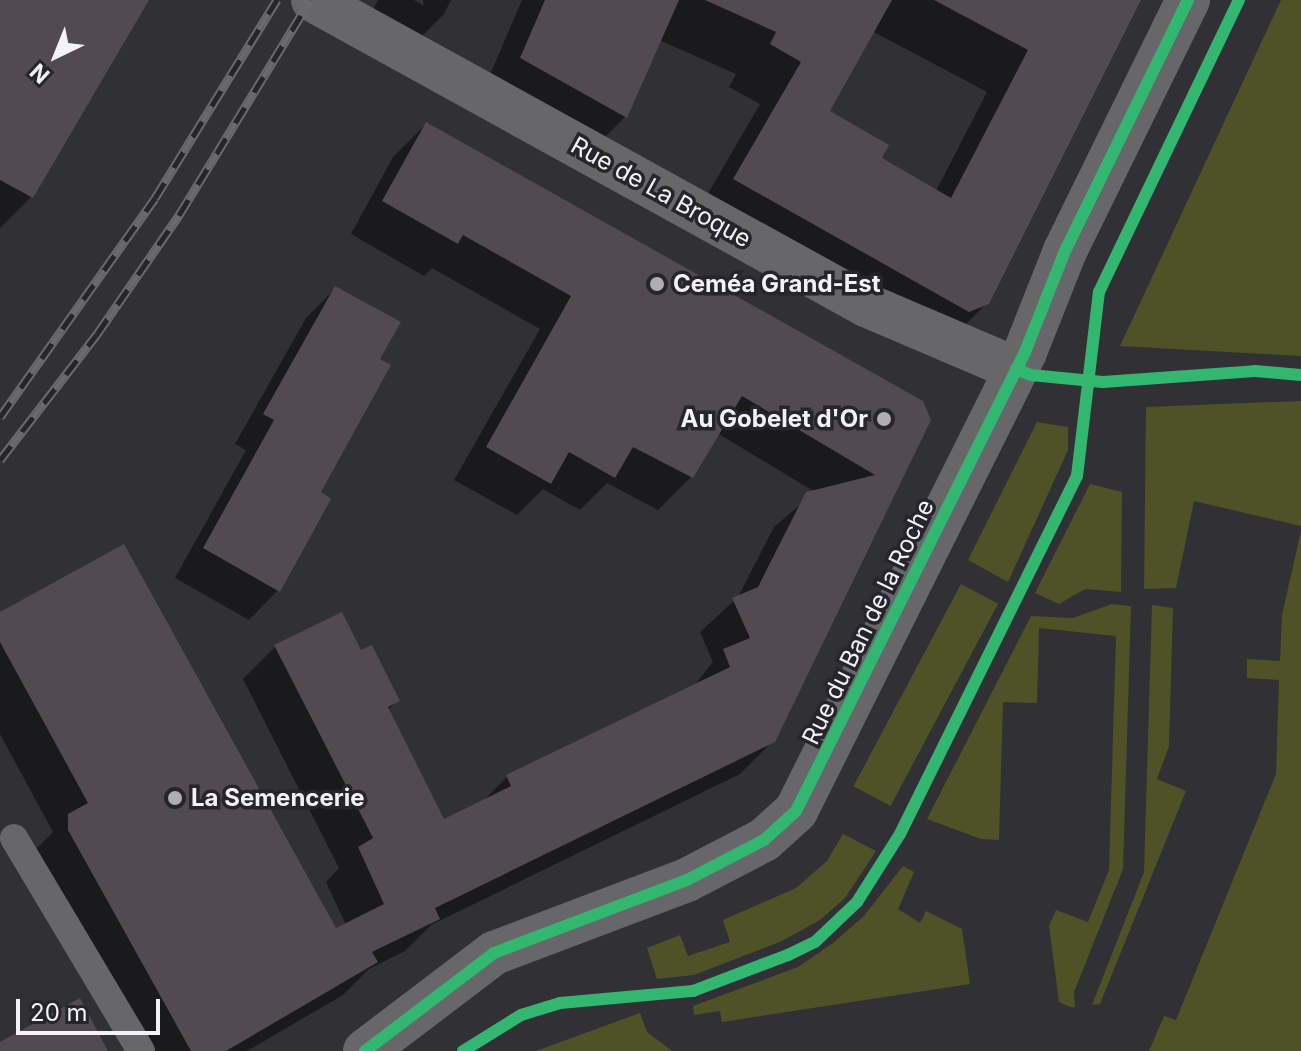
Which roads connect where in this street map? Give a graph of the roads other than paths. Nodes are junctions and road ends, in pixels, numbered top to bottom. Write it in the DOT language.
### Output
graph roads {
  1 [pos="313,0"];
  2 [pos="1188,0"];
  3 [pos="1016,369"];
  4 [pos="14,838"];
  5 [pos="141,1051"];
  6 [pos="365,1051"];
  1 -- 3 [label="street, Rue de La Broque"];
  2 -- 3 [label="street, Rue du Ban de la Roche"];
  3 -- 6 [label="street, Rue du Ban de la Roche"];
  4 -- 5 [label="lane"];
}
